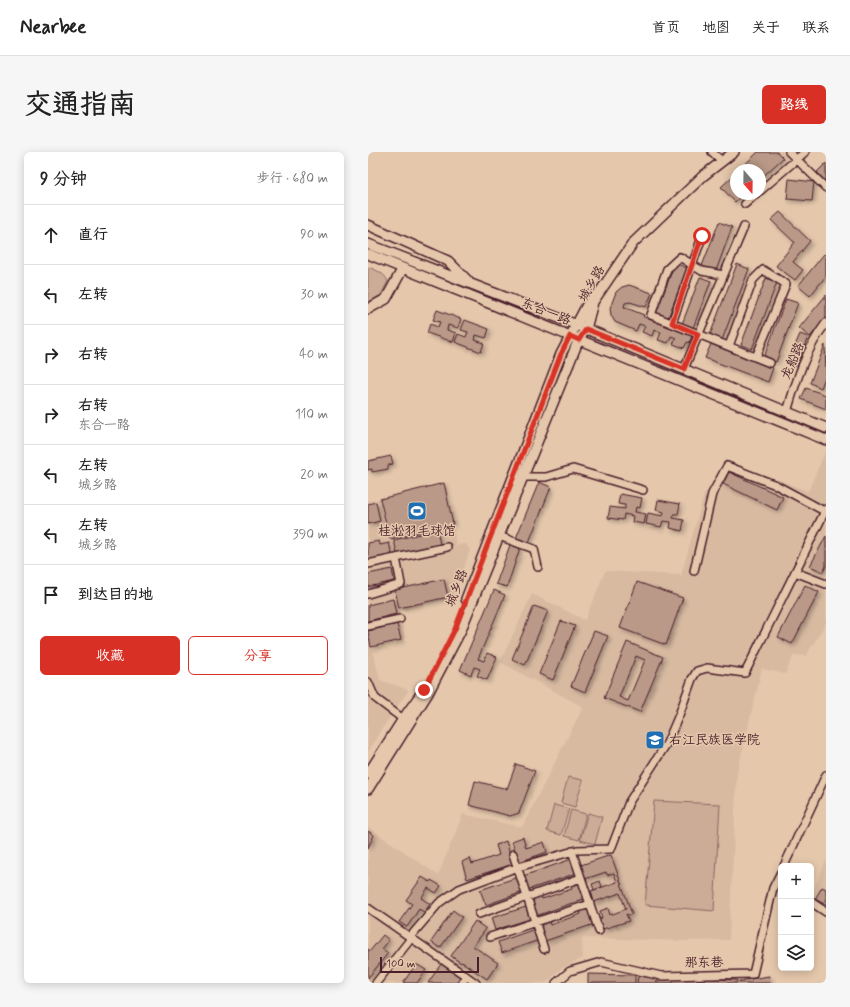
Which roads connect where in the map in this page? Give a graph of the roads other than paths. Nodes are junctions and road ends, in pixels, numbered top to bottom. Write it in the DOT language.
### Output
graph roads {
  1 [pos="734,152"];
  2 [pos="789,152"];
  3 [pos="805,152"];
  4 [pos="719,156"];
  5 [pos="797,159"];
  6 [pos="766,186"];
  7 [pos="826,188"];
  8 [pos="749,200"];
  9 [pos="745,204"];
  10 [pos="368,225"];
  11 [pos="744,227"];
  12 [pos="702,236"];
  13 [pos="368,244"];
  14 [pos="368,254"];
  15 [pos="692,264"];
  16 [pos="402,268"];
  17 [pos="723,275"];
  18 [pos="471,284"];
  19 [pos="368,310"];
  20 [pos="672,323"];
  21 [pos="826,323"];
  22 [pos="577,325"];
  23 [pos="586,329"];
  24 [pos="698,334"];
  25 [pos="575,338"];
  26 [pos="729,346"];
  27 [pos="756,357"];
  28 [pos="770,363"];
  29 [pos="684,369"];
  30 [pos="787,412"];
  31 [pos="826,428"];
  32 [pos="826,440"];
  33 [pos="523,477"];
  34 [pos="643,490"];
  35 [pos="826,511"];
  36 [pos="499,536"];
  37 [pos="447,547"];
  38 [pos="396,558"];
  39 [pos="368,564"];
  40 [pos="538,567"];
  41 [pos="694,571"];
  42 [pos="795,572"];
  43 [pos="826,584"];
  44 [pos="368,594"];
  45 [pos="400,619"];
  46 [pos="368,626"];
  47 [pos="368,682"];
  48 [pos="407,720"];
  49 [pos="368,774"];
  50 [pos="826,775"];
  51 [pos="368,788"];
  52 [pos="572,851"];
  53 [pos="513,854"];
  54 [pos="785,863"];
  55 [pos="517,867"];
  56 [pos="581,878"];
  57 [pos="778,883"];
  58 [pos="527,897"];
  59 [pos="590,904"];
  60 [pos="814,904"];
  61 [pos="368,908"];
  62 [pos="826,912"];
  63 [pos="479,914"];
  64 [pos="535,922"];
  65 [pos="599,931"];
  66 [pos="410,937"];
  67 [pos="490,937"];
  68 [pos="544,949"];
  69 [pos="466,976"];
  70 [pos="376,983"];
  71 [pos="462,983"];
  72 [pos="476,983"];
  73 [pos="556,983"];
  1 -- 4 [label="main road, 城乡路"];
  2 -- 5 [label="street"];
  3 -- 5 [label="street"];
  4 -- 22 [label="main road, 城乡路"];
  4 -- 23 [label="main road, 城乡路"];
  5 -- 6 [label="street"];
  5 -- 7 [label="street"];
  8 -- 9 [label="street"];
  10 -- 18 [label="main road"];
  11 -- 17 [label="street"];
  12 -- 15 [label="street"];
  13 -- 18 [label="main road, 东合一路"];
  14 -- 16 [label="main road, 东合一路"];
  15 -- 17 [label="street"];
  15 -- 20 [label="street"];
  15 -- 20 [label="street"];
  16 -- 19 [label="main road"];
  16 -- 25 [label="main road, 东合一路"];
  17 -- 24 [label="street"];
  18 -- 22 [label="main road, 东合一路"];
  20 -- 24 [label="street"];
  21 -- 30 [label="street, 龙船路"];
  22 -- 23 [label="main road, 东合一路"];
  22 -- 25 [label="main road, 城乡路"];
  23 -- 25 [label="main road, 城乡路"];
  23 -- 29 [label="main road, 东合一路"];
  24 -- 26 [label="street"];
  24 -- 29 [label="street"];
  25 -- 32 [label="main road, 东合一路"];
  25 -- 33 [label="main road, 城乡路"];
  25 -- 48 [label="main road, 城乡路"];
  26 -- 27 [label="street"];
  26 -- 27 [label="street"];
  27 -- 28 [label="street"];
  29 -- 30 [label="main road, 东合一路"];
  30 -- 31 [label="main road, 东合一路"];
  33 -- 34 [label="street"];
  33 -- 36 [label="main road, 城乡路"];
  35 -- 41 [label="street"];
  35 -- 42 [label="street"];
  36 -- 40 [label="street"];
  36 -- 48 [label="main road, 城乡路"];
  37 -- 38 [label="street"];
  38 -- 39 [label="street"];
  38 -- 44 [label="street"];
  42 -- 43 [label="street"];
  42 -- 52 [label="street"];
  45 -- 46 [label="street"];
  47 -- 48 [label="street"];
  48 -- 49 [label="main road, 城乡路"];
  48 -- 51 [label="main road, 城乡路"];
  50 -- 54 [label="street"];
  52 -- 55 [label="street"];
  52 -- 56 [label="street"];
  53 -- 55 [label="street"];
  55 -- 58 [label="street"];
  55 -- 66 [label="street"];
  56 -- 58 [label="street"];
  56 -- 59 [label="street"];
  57 -- 73 [label="street, 那东巷"];
  58 -- 63 [label="street"];
  58 -- 64 [label="street"];
  59 -- 64 [label="street"];
  59 -- 65 [label="street"];
  60 -- 62 [label="street"];
  61 -- 66 [label="street"];
  64 -- 67 [label="street"];
  64 -- 68 [label="street"];
  66 -- 69 [label="street"];
  66 -- 70 [label="street"];
  69 -- 71 [label="street"];
  69 -- 72 [label="street"];
}
